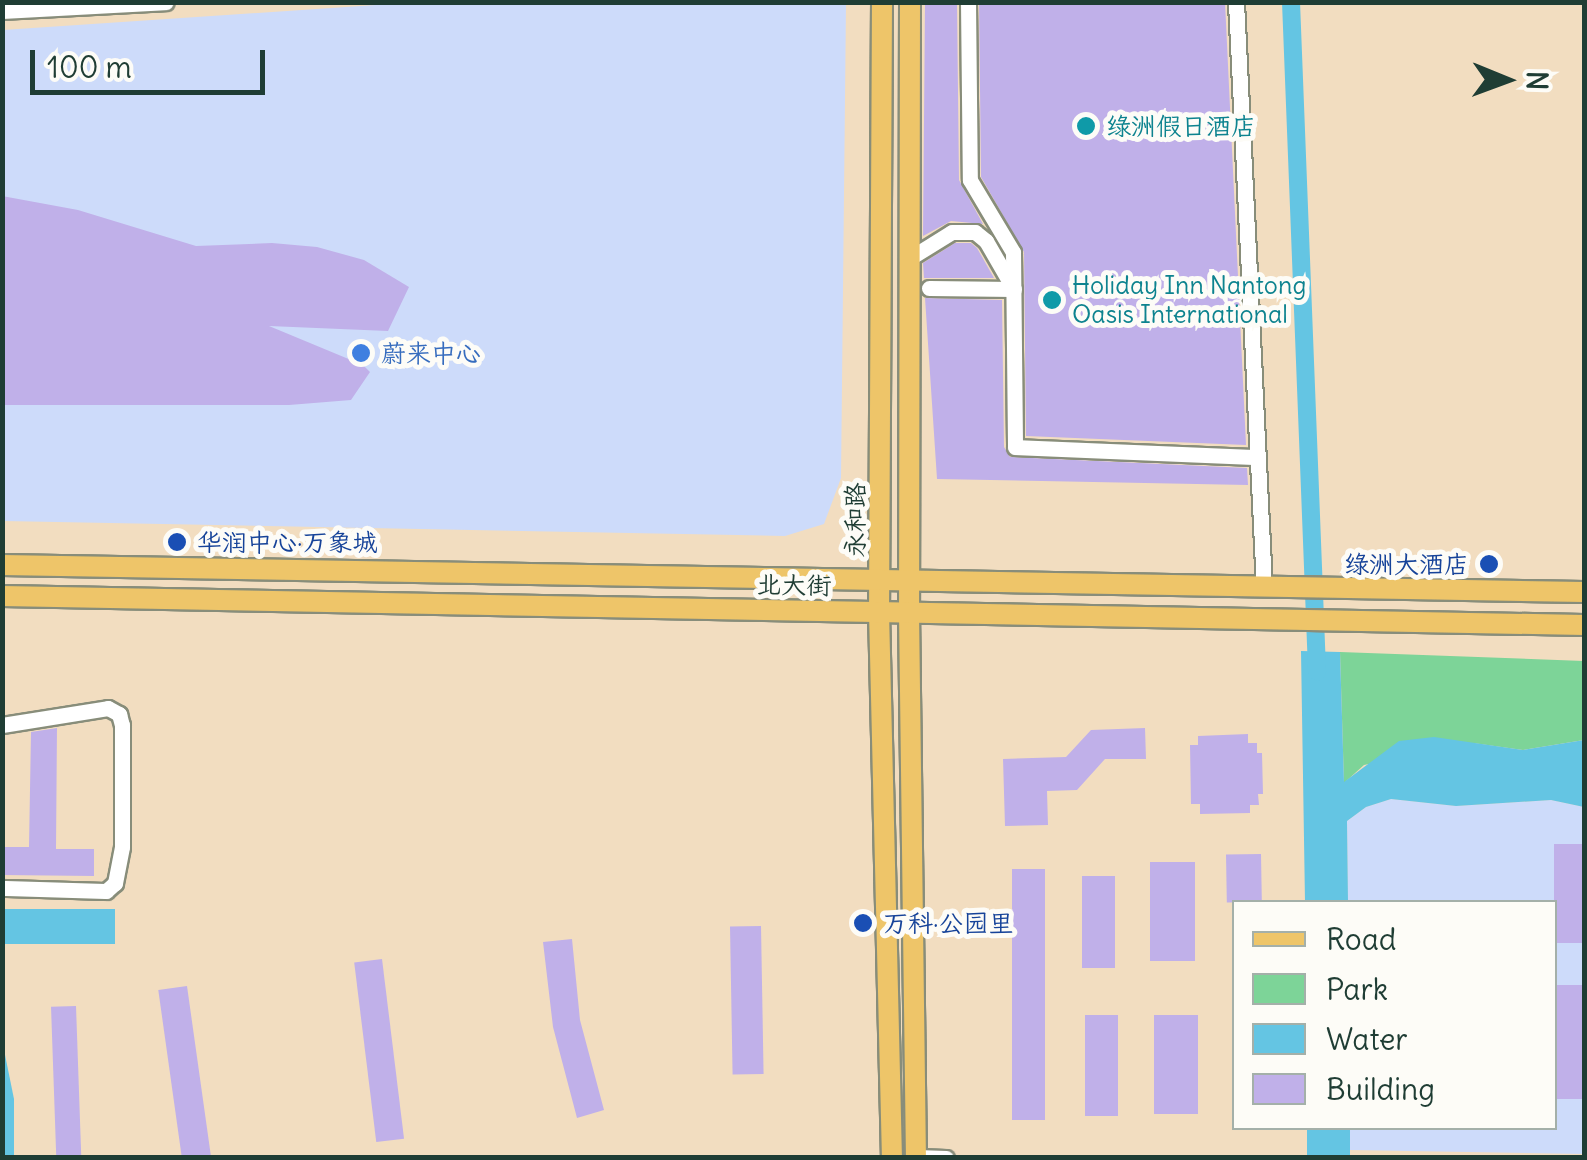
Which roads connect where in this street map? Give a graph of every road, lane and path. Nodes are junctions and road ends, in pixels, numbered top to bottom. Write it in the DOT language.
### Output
graph roads {
  1 [pos="166,2"];
  2 [pos="882,2"];
  3 [pos="910,2"];
  4 [pos="968,2"];
  5 [pos="1236,2"];
  6 [pos="2,11"];
  7 [pos="910,258"];
  8 [pos="929,288"];
  9 [pos="1014,289"];
  10 [pos="1258,457"];
  11 [pos="2,565"];
  12 [pos="880,582"];
  13 [pos="910,582"];
  14 [pos="1264,587"];
  15 [pos="1584,592"];
  16 [pos="2,596"];
  17 [pos="879,612"];
  18 [pos="909,612"];
  19 [pos="1584,624"];
  20 [pos="2,724"];
  21 [pos="2,888"];
  22 [pos="916,1157"];
  23 [pos="892,1158"];
  24 [pos="946,1158"];
  1 -- 6 [label="street"];
  2 -- 12 [label="main road, 永和路"];
  3 -- 7 [label="main road"];
  4 -- 9 [label="street"];
  5 -- 10 [label="street"];
  7 -- 9 [label="street"];
  7 -- 13 [label="main road"];
  8 -- 9 [label="street"];
  9 -- 10 [label="street"];
  10 -- 14 [label="street"];
  11 -- 12 [label="main road, 北大街"];
  12 -- 13 [label="main road, 北大街"];
  12 -- 17 [label="main road, 永和路"];
  13 -- 14 [label="main road, 北大街"];
  13 -- 18 [label="main road"];
  14 -- 15 [label="main road, 北大街"];
  16 -- 17 [label="main road, 北大街"];
  17 -- 18 [label="main road, 北大街"];
  17 -- 23 [label="main road, 永和路"];
  18 -- 19 [label="main road, 北大街"];
  18 -- 22 [label="main road"];
  20 -- 21 [label="street"];
  22 -- 24 [label="street"];
}
